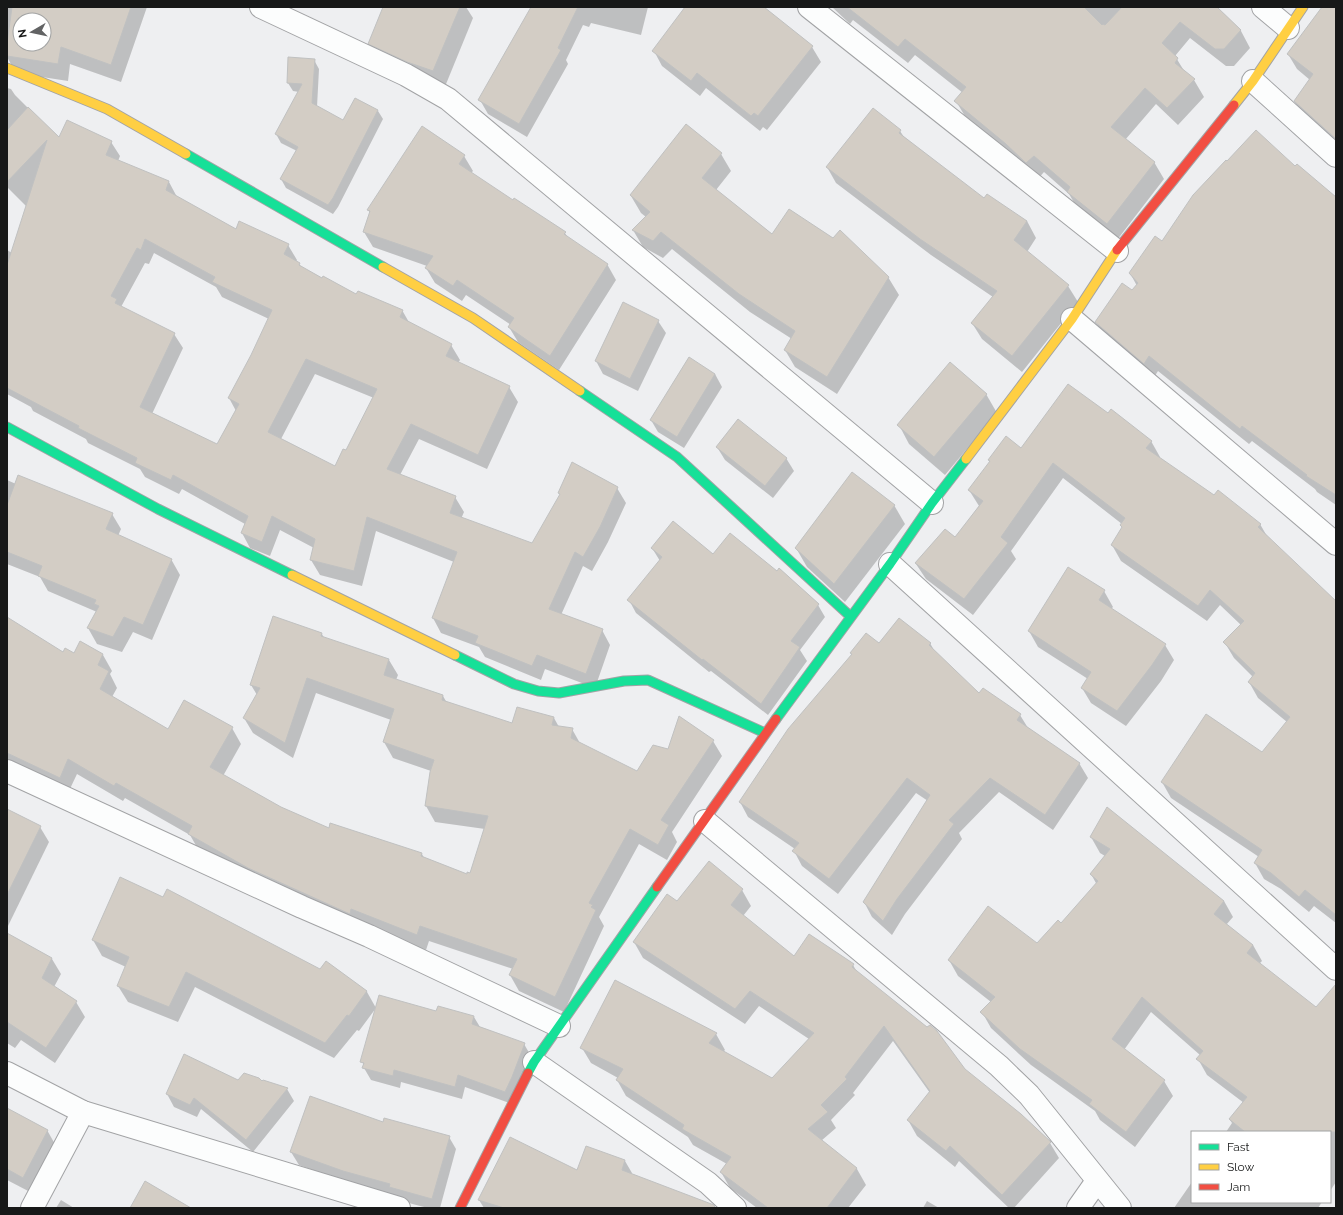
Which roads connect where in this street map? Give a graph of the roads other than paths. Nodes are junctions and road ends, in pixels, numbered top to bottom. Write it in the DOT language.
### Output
graph roads {
  1 [pos="261,7"];
  2 [pos="809,7"];
  3 [pos="1263,7"];
  4 [pos="1303,7"];
  5 [pos="1288,28"];
  6 [pos="7,68"];
  7 [pos="1253,81"];
  8 [pos="1336,156"];
  9 [pos="1117,251"];
  10 [pos="1072,319"];
  11 [pos="7,427"];
  12 [pos="932,503"];
  13 [pos="1336,544"];
  14 [pos="890,564"];
  15 [pos="850,616"];
  16 [pos="765,733"];
  17 [pos="7,771"];
  18 [pos="705,821"];
  19 [pos="1336,969"];
  20 [pos="560,1026"];
  21 [pos="534,1062"];
  22 [pos="7,1073"];
  23 [pos="83,1112"];
  24 [pos="1098,1181"];
  25 [pos="340,1200"];
  26 [pos="32,1208"];
  27 [pos="399,1208"];
  28 [pos="460,1208"];
  29 [pos="735,1208"];
  30 [pos="1078,1208"];
  31 [pos="1120,1208"];
  1 -- 12 [label="street"];
  2 -- 9 [label="street"];
  3 -- 5 [label="street"];
  4 -- 5 [label="street"];
  5 -- 7 [label="street"];
  6 -- 15 [label="street"];
  7 -- 8 [label="street"];
  7 -- 9 [label="street"];
  9 -- 10 [label="street"];
  10 -- 12 [label="street"];
  10 -- 13 [label="street"];
  11 -- 16 [label="street"];
  12 -- 14 [label="street"];
  14 -- 15 [label="street"];
  14 -- 19 [label="street"];
  15 -- 16 [label="street"];
  16 -- 18 [label="street"];
  17 -- 20 [label="street"];
  18 -- 20 [label="street"];
  18 -- 24 [label="street"];
  20 -- 21 [label="street"];
  21 -- 28 [label="street"];
  21 -- 29 [label="street"];
  22 -- 23 [label="street"];
  23 -- 25 [label="street"];
  23 -- 26 [label="street"];
  24 -- 30 [label="street"];
  24 -- 31 [label="street"];
  25 -- 27 [label="street"];
}
